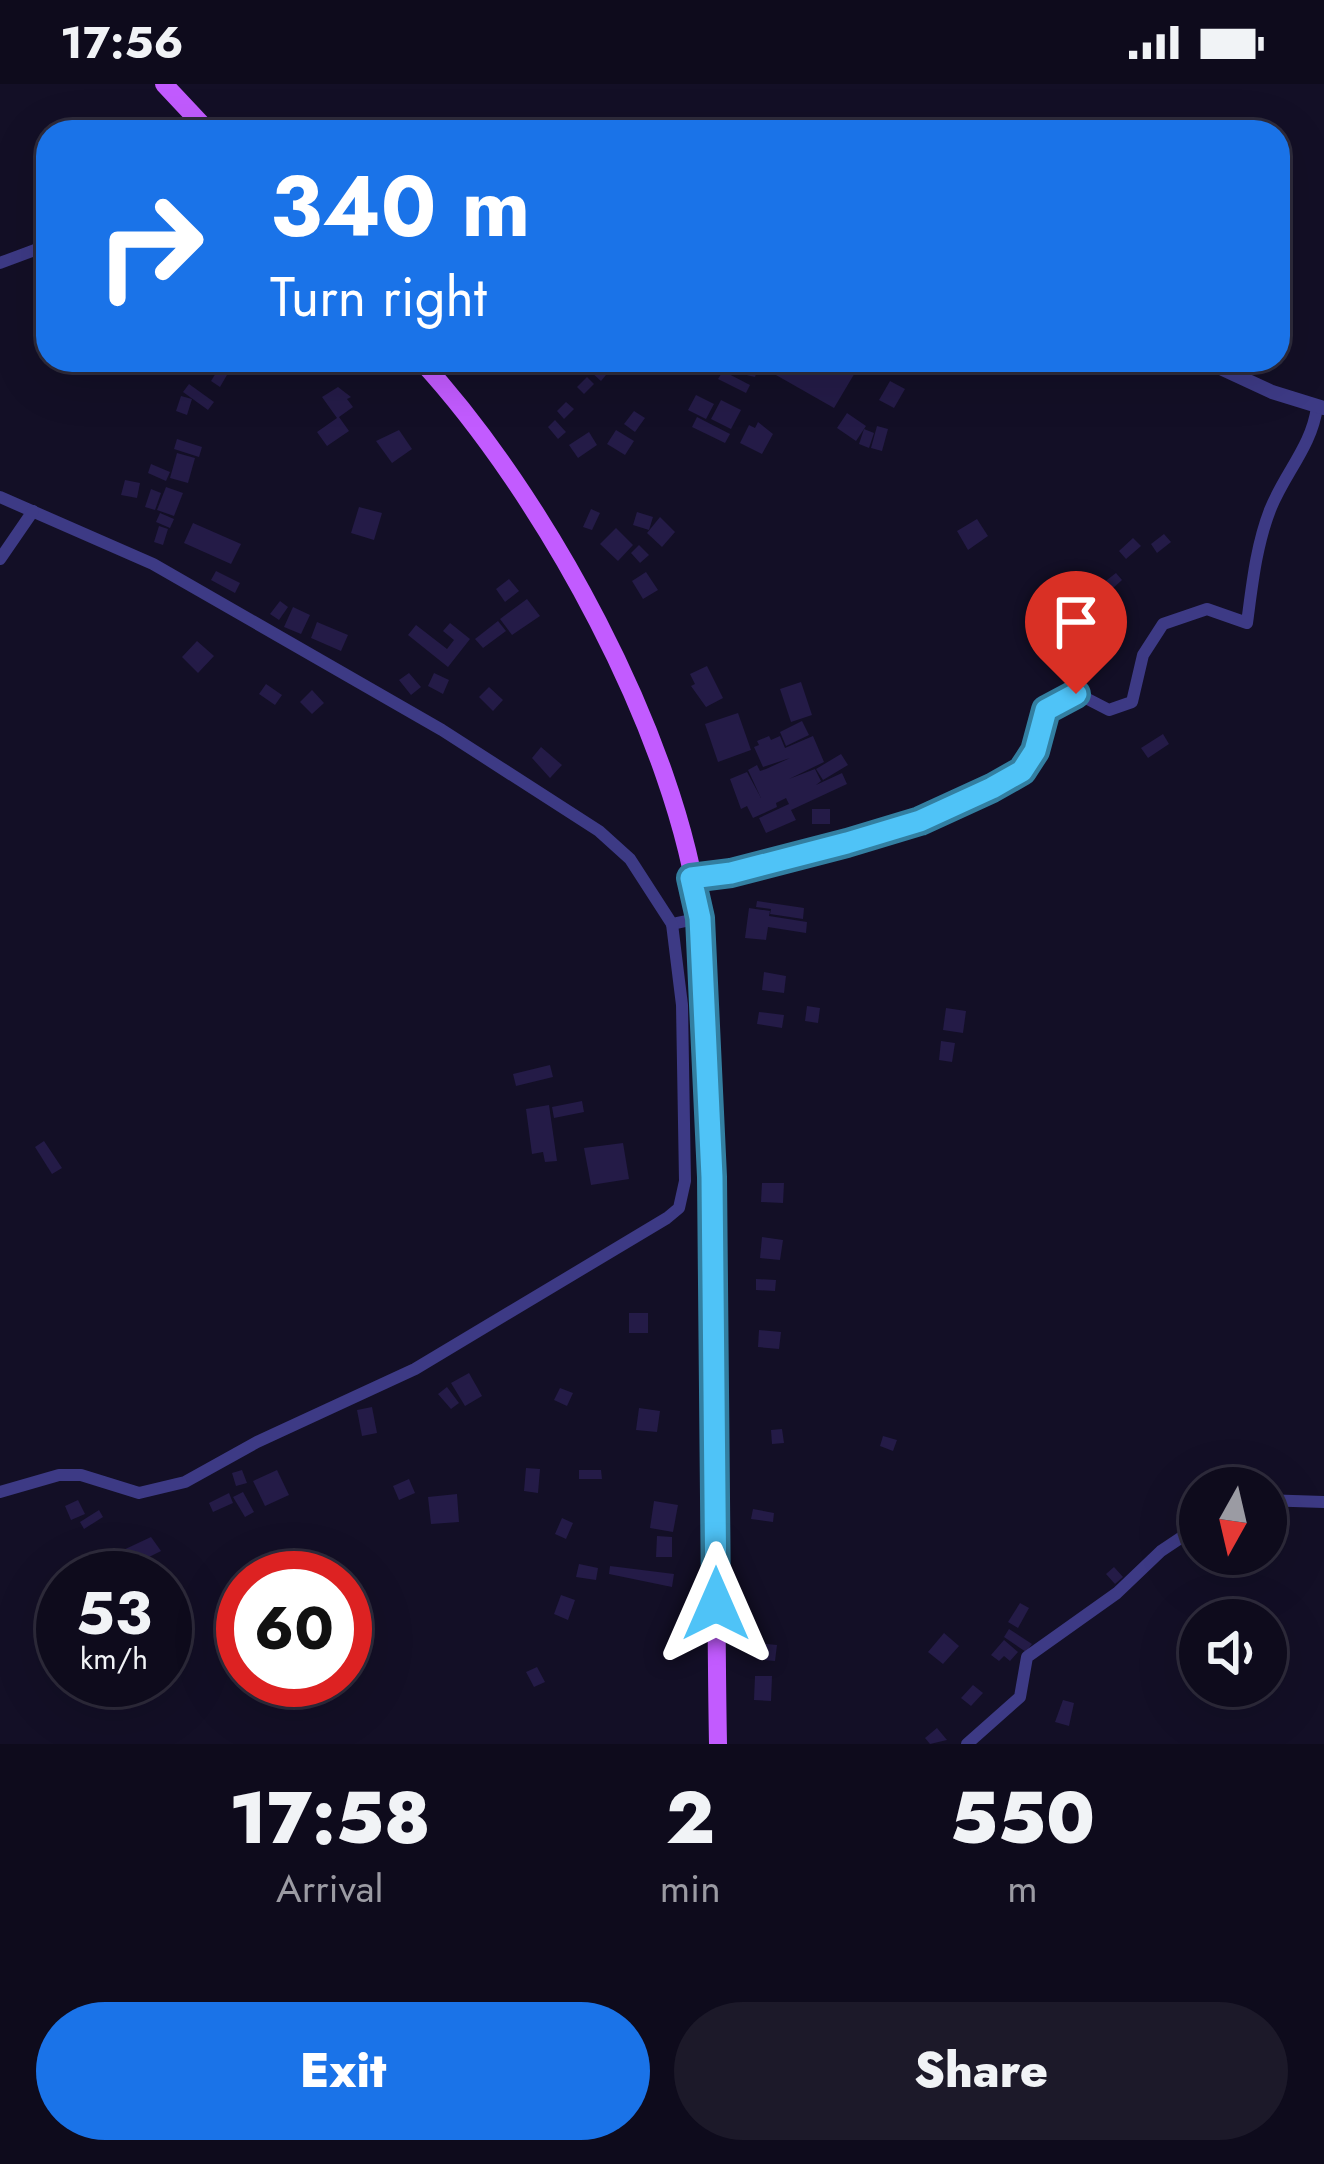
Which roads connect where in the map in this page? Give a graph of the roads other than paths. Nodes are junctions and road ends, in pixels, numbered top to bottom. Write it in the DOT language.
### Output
graph roads {
  1 [pos="164,84"];
  2 [pos="197,120"];
  3 [pos="36,250"];
  4 [pos="0,263"];
  5 [pos="431,372"];
  6 [pos="1229,372"];
  7 [pos="1320,407"];
  8 [pos="0,497"];
  9 [pos="33,511"];
  10 [pos="0,559"];
  11 [pos="691,878"];
  12 [pos="700,918"];
  13 [pos="672,924"];
  14 [pos="0,1492"];
  15 [pos="1287,1501"];
  16 [pos="1324,1502"];
  17 [pos="1179,1539"];
  18 [pos="718,1744"];
  19 [pos="967,1744"];
  1 -- 2 [label="main road"];
  3 -- 4 [label="street"];
  5 -- 11 [label="main road"];
  6 -- 7 [label="street"];
  7 -- 11 [label="street"];
  8 -- 9 [label="street"];
  9 -- 10 [label="street"];
  9 -- 13 [label="street"];
  11 -- 12 [label="main road"];
  12 -- 13 [label="street"];
  12 -- 18 [label="main road"];
  13 -- 14 [label="street"];
  15 -- 16 [label="street"];
  17 -- 19 [label="street"];
}
